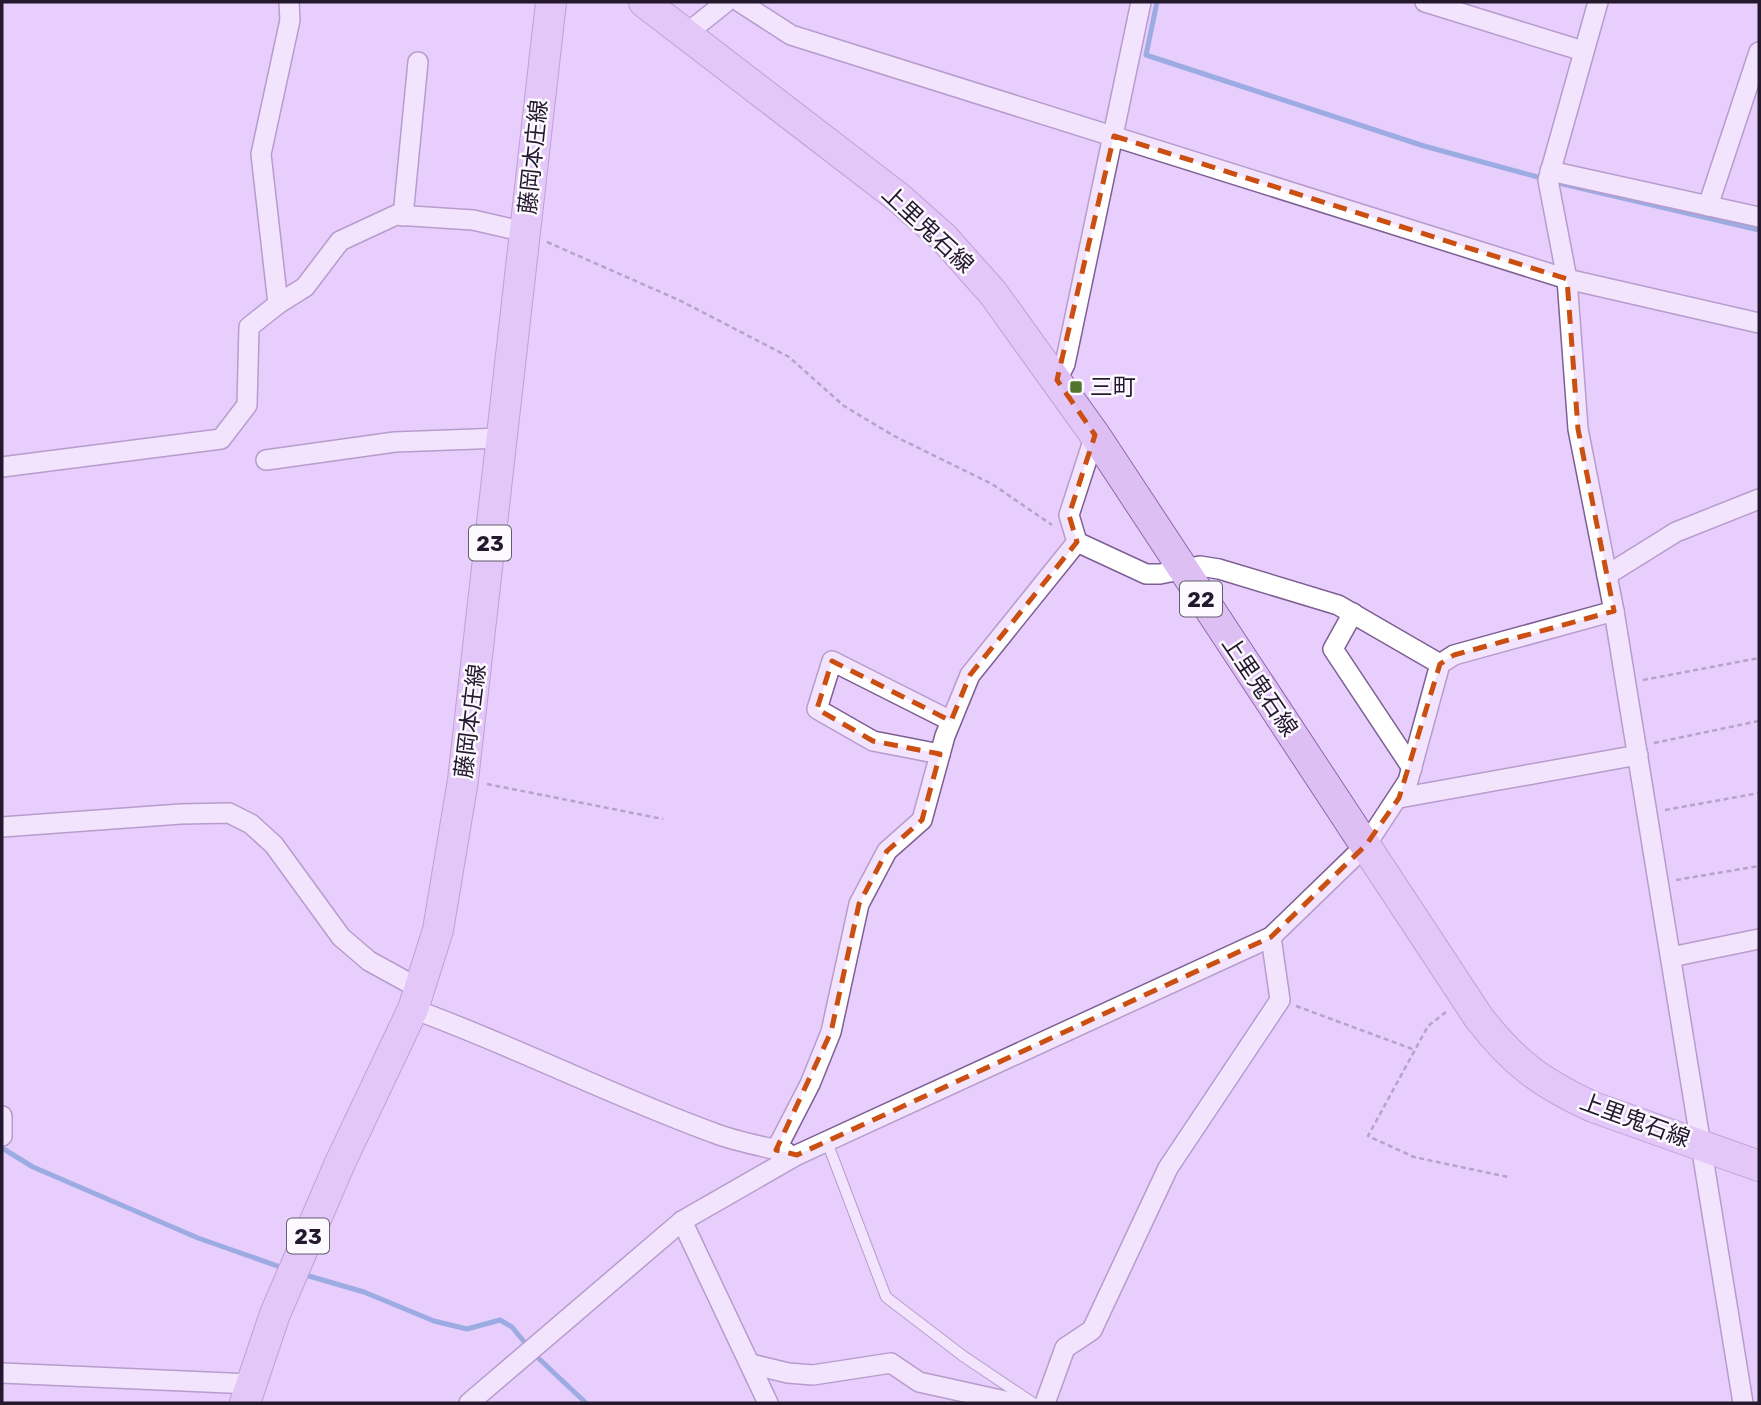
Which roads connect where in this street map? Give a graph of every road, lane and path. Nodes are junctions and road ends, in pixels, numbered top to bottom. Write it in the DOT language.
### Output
graph roads {
  1 [pos="289,2"];
  2 [pos="551,2"];
  3 [pos="644,2"];
  4 [pos="726,2"];
  5 [pos="740,2"];
  6 [pos="1142,2"];
  7 [pos="1424,2"];
  8 [pos="1598,2"];
  9 [pos="686,34"];
  10 [pos="1583,51"];
  11 [pos="1759,52"];
  12 [pos="418,62"];
  13 [pos="1114,136"];
  14 [pos="1550,171"];
  15 [pos="1708,206"];
  16 [pos="403,216"];
  17 [pos="1759,217"];
  18 [pos="525,232"];
  19 [pos="1567,279"];
  20 [pos="278,304"];
  21 [pos="1759,323"];
  22 [pos="1057,380"];
  23 [pos="1095,435"];
  24 [pos="502,438"];
  25 [pos="266,460"];
  26 [pos="2,467"];
  27 [pos="1759,499"];
  28 [pos="1077,542"];
  29 [pos="1181,569"];
  30 [pos="1607,575"];
  31 [pos="1614,611"];
  32 [pos="1353,613"];
  33 [pos="1759,658"];
  34 [pos="1440,664"];
  35 [pos="1626,683"];
  36 [pos="951,721"];
  37 [pos="1759,721"];
  38 [pos="1637,751"];
  39 [pos="940,754"];
  40 [pos="1412,768"];
  41 [pos="463,779"];
  42 [pos="1759,793"];
  43 [pos="1399,798"];
  44 [pos="1647,813"];
  45 [pos="663,819"];
  46 [pos="2,827"];
  47 [pos="1366,845"];
  48 [pos="1759,866"];
  49 [pos="1659,883"];
  50 [pos="1271,937"];
  51 [pos="1759,939"];
  52 [pos="1671,957"];
  53 [pos="1466,998"];
  54 [pos="417,999"];
  55 [pos="1280,1000"];
  56 [pos="1415,1050"];
  57 [pos="2,1116"];
  58 [pos="2,1136"];
  59 [pos="827,1142"];
  60 [pos="1702,1144"];
  61 [pos="776,1150"];
  62 [pos="797,1155"];
  63 [pos="1759,1166"];
  64 [pos="1508,1177"];
  65 [pos="682,1221"];
  66 [pos="751,1364"];
  67 [pos="2,1373"];
  68 [pos="248,1394"];
  69 [pos="469,1403"];
  70 [pos="768,1403"];
  71 [pos="1014,1403"];
  72 [pos="1033,1403"];
  73 [pos="1045,1403"];
  74 [pos="1743,1403"];
  1 -- 20 [label="street"];
  2 -- 18 [label="main road, 藤岡本庄線 / 23"];
  3 -- 9 [label="main road, 上里鬼石線 / 22"];
  4 -- 9 [label="street"];
  5 -- 13 [label="street"];
  6 -- 13 [label="street"];
  7 -- 10 [label="street"];
  8 -- 10 [label="street"];
  9 -- 22 [label="main road, 上里鬼石線 / 22"];
  10 -- 14 [label="street"];
  11 -- 15 [label="street"];
  12 -- 16 [label="street"];
  13 -- 19 [label="street"];
  13 -- 22 [label="street"];
  14 -- 15 [label="street"];
  14 -- 19 [label="street"];
  15 -- 17 [label="street"];
  16 -- 18 [label="street"];
  16 -- 20 [label="street"];
  18 -- 24 [label="main road, 藤岡本庄線 / 23"];
  18 -- 28 [label="path"];
  19 -- 21 [label="street"];
  19 -- 30 [label="street"];
  20 -- 26 [label="street"];
  22 -- 23 [label="main road, 上里鬼石線 / 22"];
  23 -- 28 [label="street"];
  23 -- 29 [label="main road, 上里鬼石線 / 22"];
  24 -- 25 [label="street"];
  24 -- 41 [label="main road, 藤岡本庄線 / 23"];
  27 -- 30 [label="street"];
  28 -- 29 [label="street"];
  28 -- 36 [label="street"];
  29 -- 32 [label="street"];
  29 -- 47 [label="main road, 上里鬼石線 / 22"];
  30 -- 31 [label="street"];
  31 -- 34 [label="street"];
  31 -- 35 [label="street"];
  32 -- 34 [label="street"];
  32 -- 40 [label="street"];
  33 -- 35 [label="path"];
  34 -- 40 [label="street"];
  35 -- 38 [label="street"];
  36 -- 39 [label="street"];
  36 -- 39 [label="street"];
  37 -- 38 [label="path"];
  38 -- 43 [label="street"];
  38 -- 44 [label="street"];
  39 -- 61 [label="street"];
  40 -- 43 [label="street"];
  41 -- 45 [label="path"];
  41 -- 54 [label="main road, 藤岡本庄線 / 23"];
  42 -- 44 [label="path"];
  43 -- 47 [label="street"];
  44 -- 49 [label="street"];
  46 -- 54 [label="street"];
  47 -- 50 [label="street"];
  47 -- 53 [label="main road, 上里鬼石線 / 22"];
  48 -- 49 [label="path"];
  49 -- 52 [label="street"];
  50 -- 55 [label="street"];
  50 -- 59 [label="street"];
  51 -- 52 [label="street"];
  52 -- 60 [label="street"];
  53 -- 56 [label="path"];
  53 -- 60 [label="main road, 上里鬼石線 / 22"];
  54 -- 61 [label="street"];
  54 -- 68 [label="main road, 藤岡本庄線 / 23"];
  55 -- 56 [label="path"];
  55 -- 73 [label="street"];
  56 -- 64 [label="path"];
  57 -- 58 [label="street"];
  59 -- 62 [label="street"];
  59 -- 72 [label="lane"];
  60 -- 63 [label="main road, 上里鬼石線 / 22"];
  60 -- 74 [label="street"];
  61 -- 62 [label="street"];
  62 -- 65 [label="street"];
  65 -- 66 [label="street"];
  65 -- 69 [label="street"];
  66 -- 70 [label="street"];
  66 -- 71 [label="street"];
  67 -- 68 [label="street"];
}
